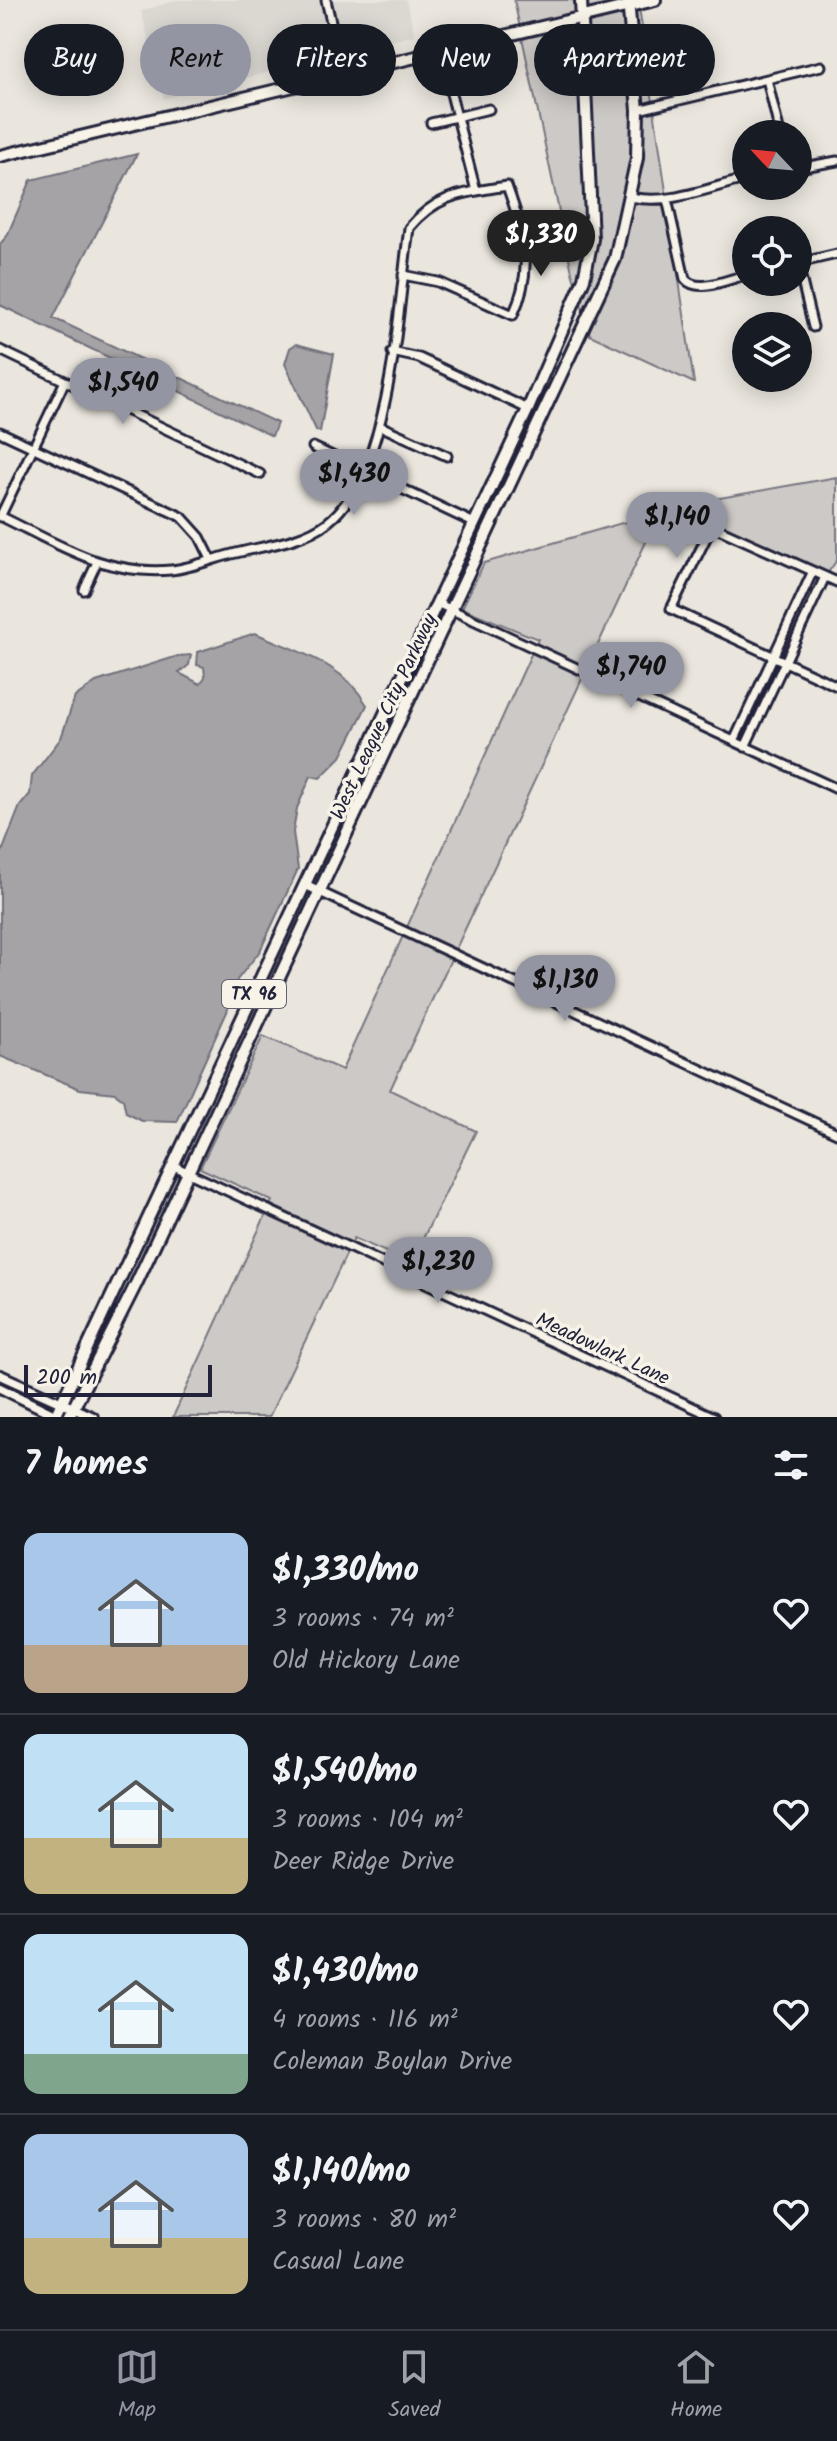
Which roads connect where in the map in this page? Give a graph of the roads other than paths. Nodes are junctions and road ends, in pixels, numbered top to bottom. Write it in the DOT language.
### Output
graph roads {
  1 [pos="326,0"];
  2 [pos="581,0"];
  3 [pos="655,0"];
  4 [pos="628,3"];
  5 [pos="582,17"];
  6 [pos="332,24"];
  7 [pos="518,32"];
  8 [pos="821,66"];
  9 [pos="767,79"];
  10 [pos="267,92"];
  11 [pos="451,96"];
  12 [pos="489,109"];
  13 [pos="638,110"];
  14 [pos="456,116"];
  15 [pos="777,120"];
  16 [pos="431,123"];
  17 [pos="0,156"];
  18 [pos="837,161"];
  19 [pos="812,165"];
  20 [pos="732,183"];
  21 [pos="476,191"];
  22 [pos="631,197"];
  23 [pos="667,199"];
  24 [pos="837,254"];
  25 [pos="812,260"];
  26 [pos="403,275"];
  27 [pos="732,278"];
  28 [pos="806,296"];
  29 [pos="813,327"];
  30 [pos="0,350"];
  31 [pos="392,352"];
  32 [pos="65,381"];
  33 [pos="528,409"];
  34 [pos="543,416"];
  35 [pos="380,426"];
  36 [pos="0,432"];
  37 [pos="313,447"];
  38 [pos="33,448"];
  39 [pos="447,456"];
  40 [pos="363,471"];
  41 [pos="260,474"];
  42 [pos="0,516"];
  43 [pos="474,523"];
  44 [pos="211,559"];
  45 [pos="97,562"];
  46 [pos="812,573"];
  47 [pos="824,579"];
  48 [pos="836,579"];
  49 [pos="84,590"];
  50 [pos="437,603"];
  51 [pos="451,610"];
  52 [pos="773,657"];
  53 [pos="785,662"];
  54 [pos="837,686"];
  55 [pos="734,741"];
  56 [pos="745,747"];
  57 [pos="837,789"];
  58 [pos="305,885"];
  59 [pos="320,892"];
  60 [pos="837,1133"];
  61 [pos="174,1166"];
  62 [pos="189,1172"];
  63 [pos="0,1375"];
  64 [pos="0,1388"];
  65 [pos="63,1402"];
  66 [pos="72,1412"];
  67 [pos="57,1416"];
  68 [pos="93,1417"];
  69 [pos="714,1417"];
  1 -- 6 [label="street"];
  2 -- 5 [label="main road, TX 96"];
  3 -- 4 [label="main road"];
  4 -- 5 [label="main road"];
  4 -- 13 [label="main road, West League City Parkway / TX 96"];
  5 -- 7 [label="main road"];
  5 -- 33 [label="main road, West League City Parkway / TX 96"];
  8 -- 9 [label="street"];
  9 -- 13 [label="street"];
  9 -- 15 [label="street"];
  10 -- 17 [label="main road"];
  11 -- 14 [label="street"];
  12 -- 14 [label="street"];
  13 -- 22 [label="main road, West League City Parkway / TX 96"];
  14 -- 16 [label="street"];
  14 -- 21 [label="street"];
  18 -- 19 [label="street"];
  20 -- 23 [label="street"];
  21 -- 26 [label="street"];
  21 -- 26 [label="street"];
  22 -- 23 [label="street"];
  22 -- 34 [label="main road, West League City Parkway / TX 96"];
  23 -- 27 [label="street"];
  24 -- 25 [label="street"];
  26 -- 31 [label="street"];
  28 -- 29 [label="street"];
  30 -- 32 [label="street"];
  31 -- 33 [label="street"];
  31 -- 35 [label="street"];
  32 -- 38 [label="street"];
  32 -- 41 [label="street"];
  33 -- 34 [label="main road"];
  33 -- 43 [label="main road, West League City Parkway / TX 96"];
  34 -- 51 [label="main road, West League City Parkway / TX 96"];
  35 -- 39 [label="street"];
  35 -- 40 [label="street"];
  36 -- 38 [label="street"];
  37 -- 40 [label="street"];
  38 -- 42 [label="street"];
  38 -- 44 [label="street"];
  40 -- 43 [label="street"];
  40 -- 44 [label="street"];
  42 -- 45 [label="street"];
  43 -- 50 [label="main road, West League City Parkway / TX 96"];
  44 -- 45 [label="street"];
  45 -- 49 [label="street"];
  46 -- 47 [label="street"];
  46 -- 52 [label="street"];
  46 -- 52 [label="street"];
  47 -- 48 [label="street"];
  47 -- 53 [label="street"];
  50 -- 51 [label="street"];
  50 -- 58 [label="main road, West League City Parkway / TX 96"];
  51 -- 55 [label="street"];
  51 -- 59 [label="main road, West League City Parkway / TX 96"];
  52 -- 53 [label="street"];
  52 -- 55 [label="street"];
  53 -- 54 [label="street"];
  53 -- 56 [label="street"];
  55 -- 56 [label="street"];
  56 -- 57 [label="street"];
  58 -- 59 [label="street"];
  58 -- 61 [label="main road, West League City Parkway / TX 96"];
  59 -- 60 [label="street"];
  59 -- 62 [label="main road, West League City Parkway / TX 96"];
  61 -- 62 [label="street, Meadowlark Lane"];
  61 -- 65 [label="main road, West League City Parkway / TX 96"];
  62 -- 66 [label="main road, West League City Parkway / TX 96"];
  62 -- 69 [label="street, Meadowlark Lane"];
  63 -- 65 [label="street"];
  64 -- 67 [label="street"];
  65 -- 66 [label="street"];
  65 -- 67 [label="main road, West League City Parkway / TX 96"];
  66 -- 68 [label="street"];
}
